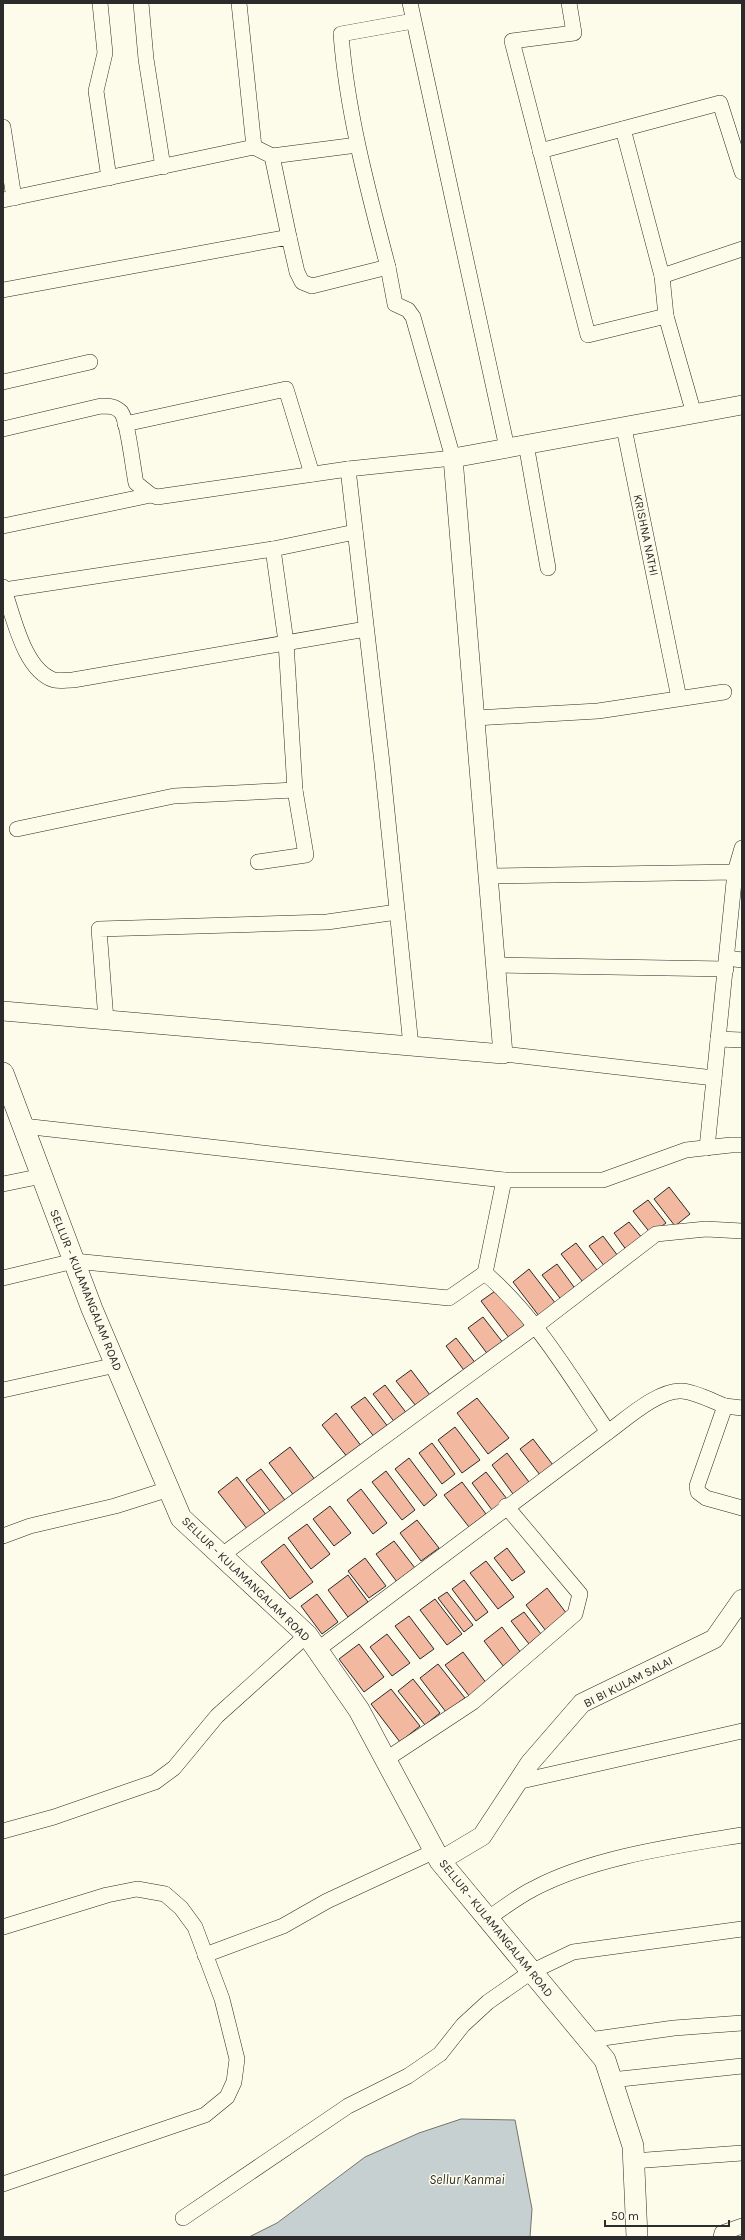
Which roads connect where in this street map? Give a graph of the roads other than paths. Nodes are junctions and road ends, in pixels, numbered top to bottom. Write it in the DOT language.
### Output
graph roads {
  1 [pos="100,3"];
  2 [pos="141,3"];
  3 [pos="239,3"];
  4 [pos="410,3"];
  5 [pos="569,3"];
  6 [pos="414,20"];
  7 [pos="3,127"];
  8 [pos="623,129"];
  9 [pos="357,145"];
  10 [pos="254,147"];
  11 [pos="540,151"];
  12 [pos="272,156"];
  13 [pos="162,167"];
  14 [pos="742,172"];
  15 [pos="109,178"];
  16 [pos="8,199"];
  17 [pos="289,237"];
  18 [pos="742,250"];
  19 [pos="388,267"];
  20 [pos="662,276"];
  21 [pos="3,290"];
  22 [pos="666,316"];
  23 [pos="90,362"];
  24 [pos="3,382"];
  25 [pos="742,405"];
  26 [pos="694,414"];
  27 [pos="125,424"];
  28 [pos="624,428"];
  29 [pos="3,429"];
  30 [pos="526,444"];
  31 [pos="507,448"];
  32 [pos="453,458"];
  33 [pos="348,469"];
  34 [pos="312,474"];
  35 [pos="151,495"];
  36 [pos="3,526"];
  37 [pos="355,532"];
  38 [pos="273,549"];
  39 [pos="548,568"];
  40 [pos="3,588"];
  41 [pos="366,629"];
  42 [pos="286,642"];
  43 [pos="724,692"];
  44 [pos="679,698"];
  45 [pos="475,718"];
  46 [pos="295,790"];
  47 [pos="16,829"];
  48 [pos="742,848"];
  49 [pos="258,862"];
  50 [pos="735,872"];
  51 [pos="488,876"];
  52 [pos="397,912"];
  53 [pos="742,960"];
  54 [pos="726,963"];
  55 [pos="495,965"];
  56 [pos="3,1011"];
  57 [pos="106,1020"];
  58 [pos="718,1039"];
  59 [pos="742,1040"];
  60 [pos="411,1046"];
  61 [pos="503,1054"];
  62 [pos="3,1073"];
  63 [pos="714,1078"];
  64 [pos="23,1126"];
  65 [pos="742,1145"];
  66 [pos="707,1148"];
  67 [pos="42,1176"];
  68 [pos="504,1180"];
  69 [pos="3,1184"];
  70 [pos="742,1231"];
  71 [pos="74,1261"];
  72 [pos="485,1273"];
  73 [pos="3,1278"];
  74 [pos="536,1326"];
  75 [pos="116,1365"];
  76 [pos="3,1390"];
  77 [pos="725,1406"];
  78 [pos="742,1408"];
  79 [pos="608,1432"];
  80 [pos="169,1489"];
  81 [pos="506,1506"];
  82 [pos="742,1508"];
  83 [pos="3,1536"];
  84 [pos="222,1555"];
  85 [pos="740,1604"];
  86 [pos="312,1643"];
  87 [pos="742,1731"];
  88 [pos="385,1760"];
  89 [pos="517,1782"];
  90 [pos="3,1831"];
  91 [pos="742,1835"];
  92 [pos="437,1856"];
  93 [pos="487,1918"];
  94 [pos="3,1927"];
  95 [pos="742,1929"];
  96 [pos="205,1955"];
  97 [pos="531,1972"];
  98 [pos="742,2023"];
  99 [pos="588,2040"];
  100 [pos="742,2066"];
  101 [pos="611,2080"];
  102 [pos="742,2153"];
  103 [pos="633,2161"];
  104 [pos="3,2184"];
  105 [pos="183,2218"];
  106 [pos="742,2226"];
  107 [pos="637,2237"];
  108 [pos="721,2237"];
  1 -- 15 [label="street"];
  2 -- 13 [label="street"];
  3 -- 10 [label="street"];
  4 -- 6 [label="street"];
  5 -- 11 [label="street"];
  6 -- 9 [label="street"];
  6 -- 31 [label="street"];
  7 -- 16 [label="street"];
  8 -- 11 [label="street"];
  8 -- 14 [label="street"];
  8 -- 20 [label="street"];
  9 -- 12 [label="street"];
  9 -- 19 [label="street"];
  10 -- 12 [label="street"];
  10 -- 13 [label="street"];
  11 -- 22 [label="street"];
  12 -- 17 [label="street"];
  13 -- 15 [label="street"];
  15 -- 16 [label="street"];
  17 -- 19 [label="street"];
  17 -- 21 [label="street"];
  18 -- 20 [label="street"];
  19 -- 32 [label="street"];
  20 -- 22 [label="street"];
  22 -- 26 [label="street"];
  23 -- 24 [label="street"];
  25 -- 26 [label="street"];
  26 -- 28 [label="street"];
  27 -- 29 [label="street"];
  27 -- 34 [label="street"];
  27 -- 35 [label="street"];
  28 -- 30 [label="street"];
  28 -- 44 [label="street, KRISHNA NATHI"];
  30 -- 31 [label="street"];
  30 -- 39 [label="street"];
  31 -- 32 [label="street"];
  32 -- 33 [label="street"];
  32 -- 45 [label="street"];
  33 -- 34 [label="street"];
  33 -- 37 [label="street"];
  34 -- 35 [label="street"];
  35 -- 36 [label="street"];
  37 -- 38 [label="street"];
  37 -- 41 [label="street"];
  38 -- 40 [label="street"];
  38 -- 42 [label="street"];
  40 -- 42 [label="street"];
  41 -- 42 [label="street"];
  41 -- 52 [label="street"];
  42 -- 46 [label="street"];
  43 -- 44 [label="street"];
  44 -- 45 [label="street"];
  45 -- 51 [label="street"];
  46 -- 47 [label="street"];
  46 -- 49 [label="street"];
  48 -- 50 [label="street"];
  50 -- 51 [label="street"];
  50 -- 54 [label="street"];
  51 -- 55 [label="street"];
  52 -- 57 [label="street"];
  52 -- 60 [label="street"];
  53 -- 54 [label="street"];
  54 -- 55 [label="street"];
  54 -- 58 [label="street"];
  55 -- 61 [label="street"];
  56 -- 57 [label="street"];
  57 -- 60 [label="street"];
  58 -- 59 [label="street"];
  58 -- 63 [label="street"];
  60 -- 61 [label="street"];
  61 -- 63 [label="street"];
  62 -- 64 [label="main road, SELLUR - KULAMANGALAM ROAD"];
  63 -- 66 [label="street"];
  64 -- 67 [label="main road, SELLUR - KULAMANGALAM ROAD"];
  64 -- 68 [label="street"];
  65 -- 66 [label="street"];
  66 -- 68 [label="street"];
  67 -- 69 [label="street"];
  67 -- 71 [label="main road, SELLUR - KULAMANGALAM ROAD"];
  68 -- 72 [label="street"];
  70 -- 74 [label="street"];
  71 -- 72 [label="street"];
  71 -- 73 [label="street"];
  71 -- 75 [label="main road, SELLUR - KULAMANGALAM ROAD"];
  72 -- 74 [label="street"];
  74 -- 79 [label="street"];
  74 -- 84 [label="street"];
  75 -- 76 [label="street"];
  75 -- 80 [label="main road, SELLUR - KULAMANGALAM ROAD"];
  77 -- 78 [label="street"];
  77 -- 79 [label="street"];
  77 -- 82 [label="street"];
  79 -- 81 [label="street"];
  80 -- 83 [label="street"];
  80 -- 84 [label="main road, SELLUR - KULAMANGALAM ROAD"];
  81 -- 86 [label="street"];
  81 -- 88 [label="street"];
  84 -- 86 [label="main road, SELLUR - KULAMANGALAM ROAD"];
  85 -- 89 [label="street, BI BI KULAM SALAI"];
  86 -- 88 [label="main road, SELLUR - KULAMANGALAM ROAD"];
  86 -- 90 [label="street"];
  87 -- 89 [label="street"];
  88 -- 92 [label="main road, SELLUR - KULAMANGALAM ROAD"];
  89 -- 92 [label="street, BI BI KULAM SALAI"];
  91 -- 93 [label="street"];
  92 -- 93 [label="main road, SELLUR - KULAMANGALAM ROAD"];
  92 -- 96 [label="street"];
  93 -- 97 [label="main road, SELLUR - KULAMANGALAM ROAD"];
  94 -- 96 [label="street"];
  95 -- 97 [label="street"];
  96 -- 104 [label="street"];
  97 -- 99 [label="main road, SELLUR - KULAMANGALAM ROAD"];
  97 -- 105 [label="street"];
  98 -- 99 [label="street"];
  99 -- 101 [label="main road, SELLUR - KULAMANGALAM ROAD"];
  100 -- 101 [label="street"];
  101 -- 103 [label="main road, SELLUR - KULAMANGALAM ROAD"];
  102 -- 103 [label="street"];
  103 -- 107 [label="main road, SELLUR - KULAMANGALAM ROAD"];
  106 -- 108 [label="street"];
}
